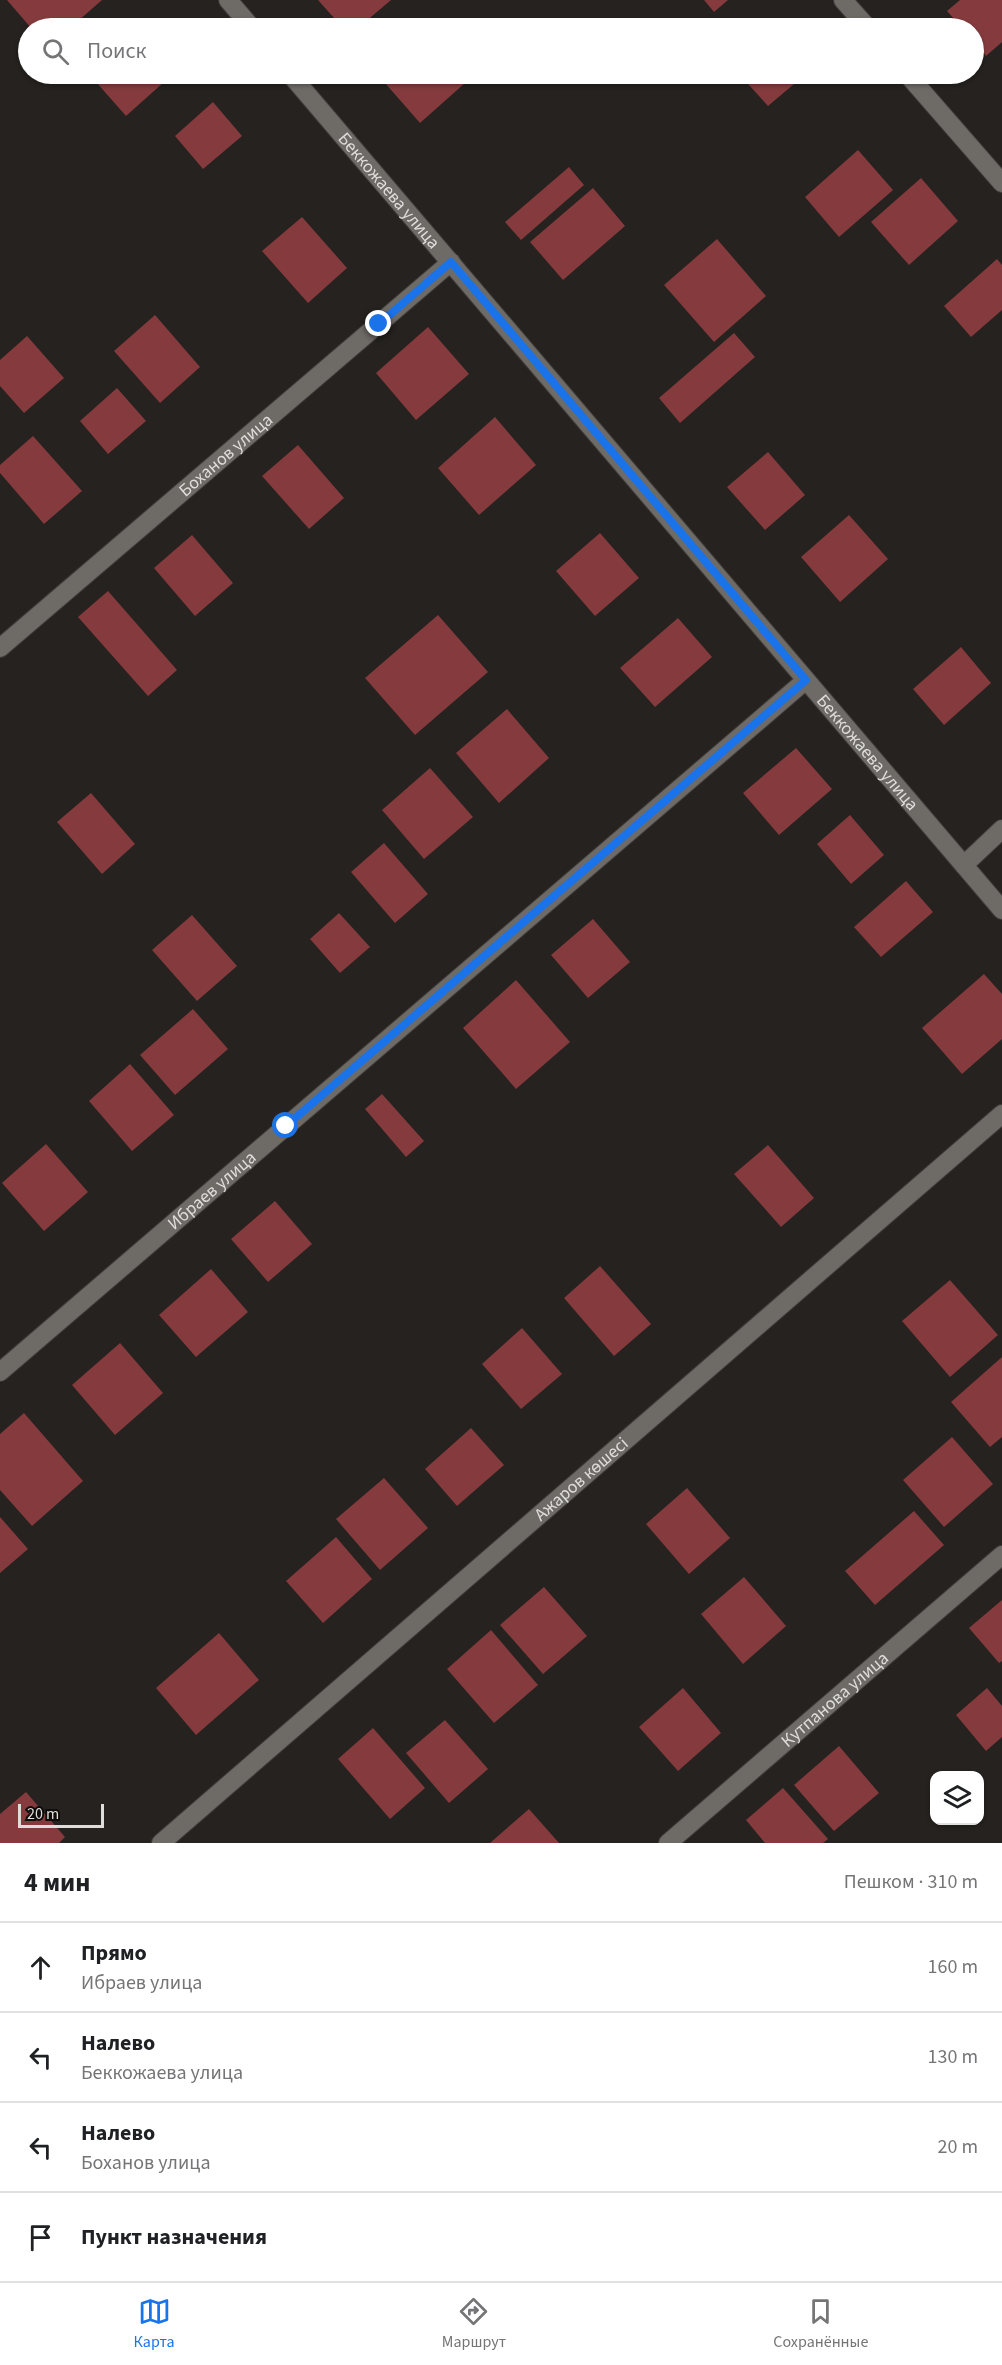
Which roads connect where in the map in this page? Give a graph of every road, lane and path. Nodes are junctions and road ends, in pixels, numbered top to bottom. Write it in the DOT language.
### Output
graph roads {
  1 [pos="228,0"];
  2 [pos="843,0"];
  3 [pos="243,18"];
  4 [pos="859,18"];
  5 [pos="299,84"];
  6 [pos="916,84"];
  7 [pos="1002,183"];
  8 [pos="451,262"];
  9 [pos="0,648"];
  10 [pos="806,680"];
  11 [pos="1002,829"];
  12 [pos="964,866"];
  13 [pos="1002,909"];
  14 [pos="1002,1114"];
  15 [pos="0,1372"];
  16 [pos="1002,1555"];
  17 [pos="161,1843"];
  18 [pos="668,1843"];
  1 -- 3 [label="street"];
  2 -- 4 [label="street"];
  5 -- 8 [label="street, Беккожаева улица"];
  6 -- 7 [label="street"];
  8 -- 9 [label="street, Боханов улица"];
  8 -- 10 [label="street, Беккожаева улица"];
  10 -- 12 [label="street, Беккожаева улица"];
  10 -- 15 [label="street, Ибраев улица"];
  11 -- 12 [label="street"];
  12 -- 13 [label="street, Беккожаева улица"];
  14 -- 17 [label="street, Ажаров көшесі"];
  16 -- 18 [label="street, Кутпанова улица"];
}
